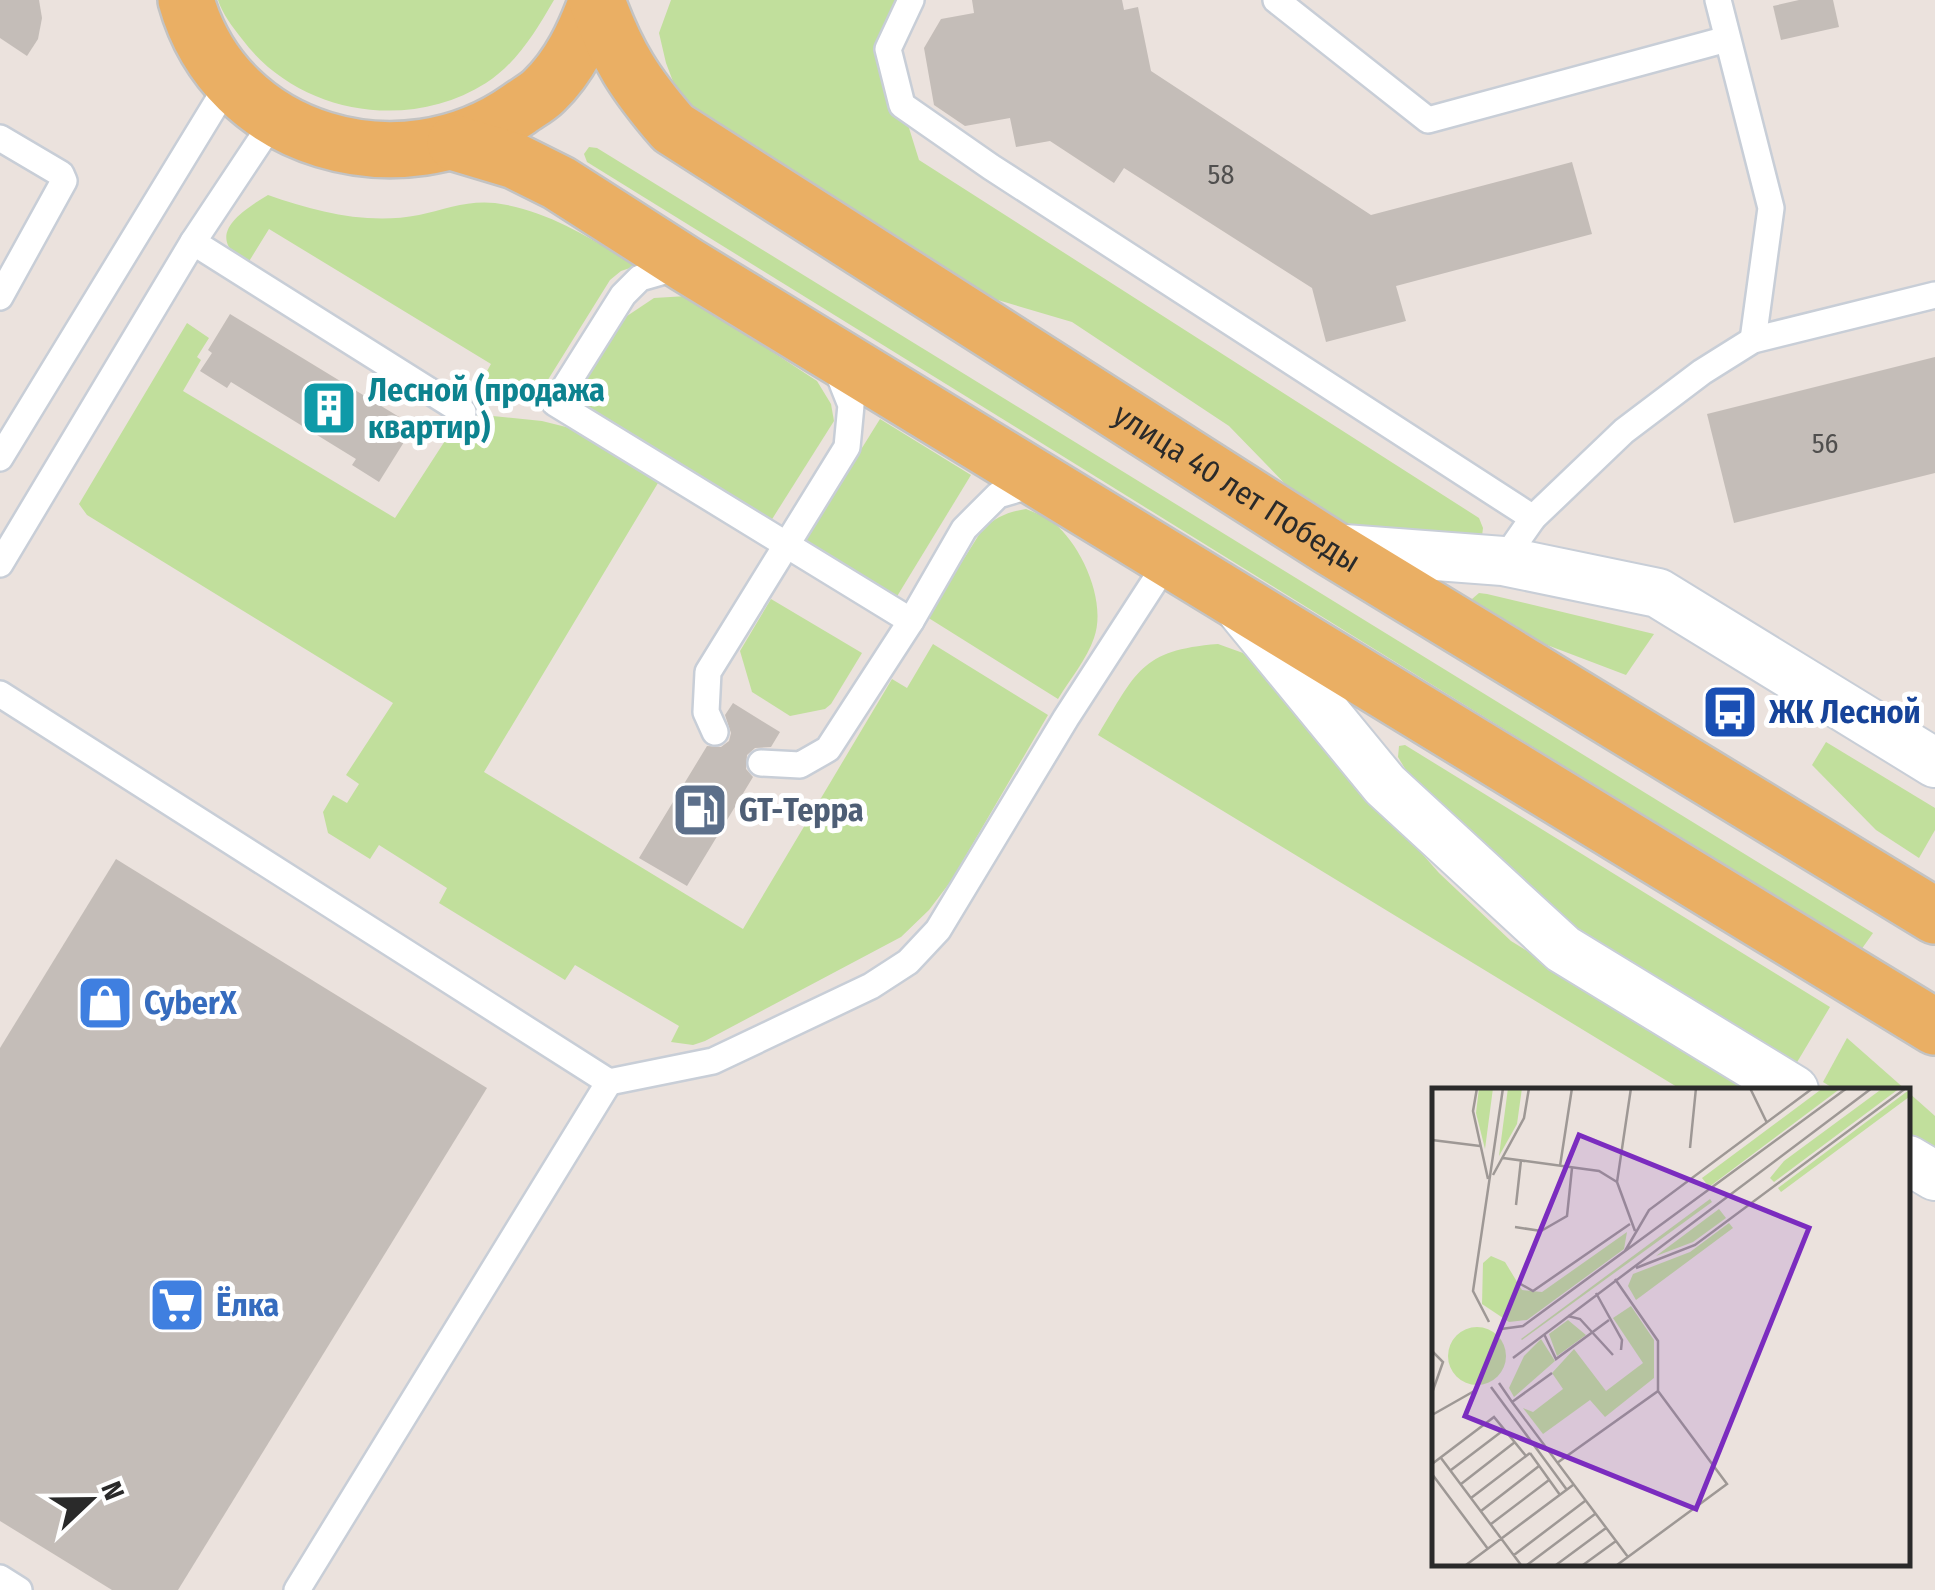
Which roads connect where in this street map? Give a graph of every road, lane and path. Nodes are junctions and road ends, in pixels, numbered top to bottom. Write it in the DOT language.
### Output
graph roads {
  1 [pos="911,0"];
  2 [pos="1276,0"];
  3 [pos="1718,0"];
  4 [pos="597,1"];
  5 [pos="185,9"];
  6 [pos="1727,39"];
  7 [pos="230,82"];
  8 [pos="276,117"];
  9 [pos="0,138"];
  10 [pos="455,143"];
  11 [pos="194,242"];
  12 [pos="687,264"];
  13 [pos="8,265"];
  14 [pos="1935,295"];
  15 [pos="0,296"];
  16 [pos="1753,340"];
  17 [pos="829,351"];
  18 [pos="463,412"];
  19 [pos="0,458"];
  20 [pos="1043,482"];
  21 [pos="1533,518"];
  22 [pos="787,545"];
  23 [pos="1331,548"];
  24 [pos="1169,559"];
  25 [pos="1503,561"];
  26 [pos="0,564"];
  27 [pos="1231,596"];
  28 [pos="911,621"];
  29 [pos="0,694"];
  30 [pos="715,732"];
  31 [pos="762,763"];
  32 [pos="1935,763"];
  33 [pos="1935,916"];
  34 [pos="1935,1027"];
  35 [pos="609,1082"];
  36 [pos="1791,1088"];
  37 [pos="1910,1161"];
  38 [pos="1935,1176"];
  39 [pos="0,1578"];
  40 [pos="19,1590"];
  41 [pos="297,1590"];
  1 -- 21 [label="lane"];
  2 -- 6 [label="lane"];
  3 -- 6 [label="lane"];
  4 -- 10 [label="main road"];
  4 -- 23 [label="main road, улица 40 лет Победы"];
  5 -- 7 [label="main road"];
  6 -- 16 [label="lane"];
  7 -- 8 [label="main road"];
  7 -- 19 [label="lane"];
  8 -- 10 [label="main road"];
  8 -- 11 [label="lane"];
  9 -- 13 [label="lane"];
  10 -- 12 [label="main road"];
  11 -- 18 [label="lane"];
  11 -- 26 [label="lane"];
  12 -- 17 [label="main road"];
  12 -- 22 [label="lane"];
  13 -- 15 [label="lane"];
  14 -- 16 [label="lane"];
  16 -- 21 [label="lane"];
  17 -- 20 [label="main road"];
  17 -- 22 [label="lane"];
  20 -- 24 [label="main road"];
  20 -- 28 [label="lane"];
  21 -- 25 [label="lane"];
  22 -- 28 [label="lane"];
  22 -- 30 [label="lane"];
  23 -- 25 [label="street"];
  23 -- 33 [label="main road, улица 40 лет Победы"];
  24 -- 27 [label="main road"];
  24 -- 35 [label="lane"];
  25 -- 32 [label="street"];
  27 -- 34 [label="main road"];
  27 -- 36 [label="street"];
  28 -- 31 [label="lane"];
  29 -- 35 [label="lane"];
  35 -- 41 [label="lane"];
  37 -- 38 [label="street"];
  39 -- 40 [label="lane"];
}
